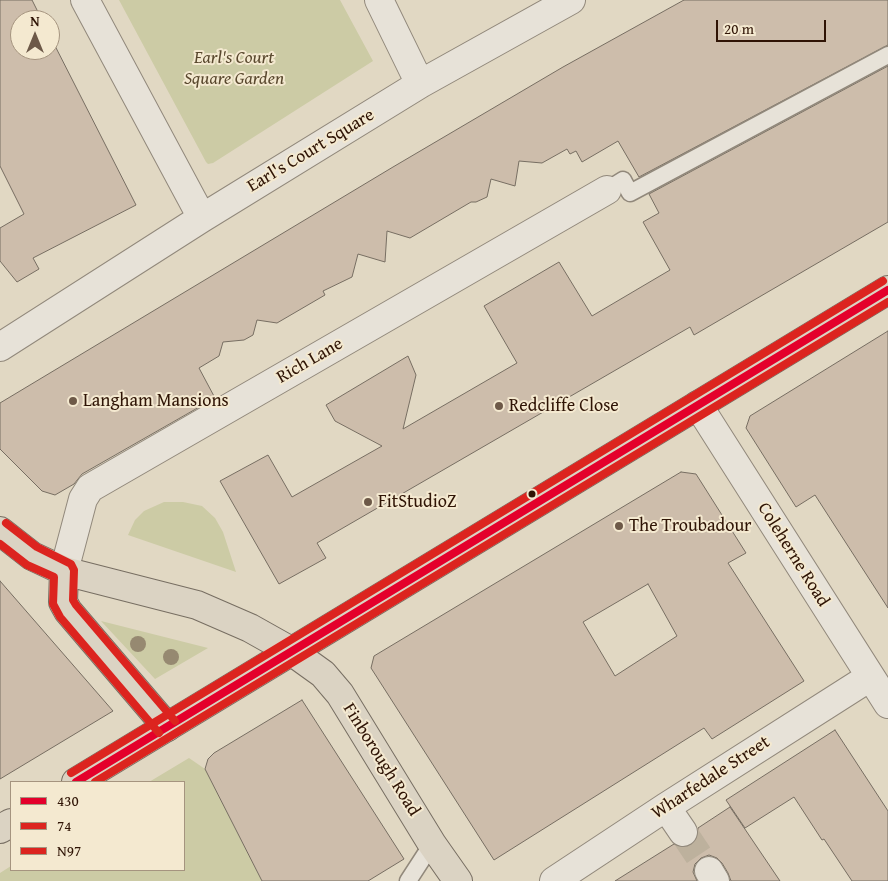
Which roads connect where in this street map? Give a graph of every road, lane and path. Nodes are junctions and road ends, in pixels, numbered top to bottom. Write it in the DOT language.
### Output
graph roads {
  1 [pos="85,0"];
  2 [pos="379,0"];
  3 [pos="571,0"];
  4 [pos="888,55"];
  5 [pos="420,84"];
  6 [pos="607,190"];
  7 [pos="202,218"];
  8 [pos="888,290"];
  9 [pos="0,347"];
  10 [pos="698,405"];
  11 [pos="0,531"];
  12 [pos="64,571"];
  13 [pos="291,651"];
  14 [pos="870,677"];
  15 [pos="888,704"];
  16 [pos="166,726"];
  17 [pos="78,781"];
  18 [pos="666,806"];
  19 [pos="683,832"];
  20 [pos="432,844"];
  21 [pos="408,881"];
  22 [pos="458,881"];
  23 [pos="554,881"];
  1 -- 7 [label="street"];
  2 -- 5 [label="street"];
  3 -- 5 [label="street, Earl's Court Square"];
  4 -- 6 [label="lane"];
  5 -- 7 [label="street, Earl's Court Square"];
  6 -- 12 [label="street, Rich Lane"];
  7 -- 9 [label="street, Earl's Court Square"];
  8 -- 10 [label="main road"];
  10 -- 13 [label="main road"];
  10 -- 14 [label="street, Coleherne Road"];
  11 -- 12 [label="main road, Finborough Road"];
  12 -- 13 [label="main road, Finborough Road"];
  12 -- 16 [label="main road"];
  13 -- 16 [label="main road"];
  13 -- 20 [label="main road, Finborough Road"];
  14 -- 15 [label="street, Coleherne Road"];
  14 -- 18 [label="street, Wharfedale Street"];
  16 -- 17 [label="main road"];
  18 -- 19 [label="street"];
  18 -- 23 [label="street, Wharfedale Street"];
  20 -- 21 [label="lane"];
  20 -- 22 [label="main road, Finborough Road"];
}
